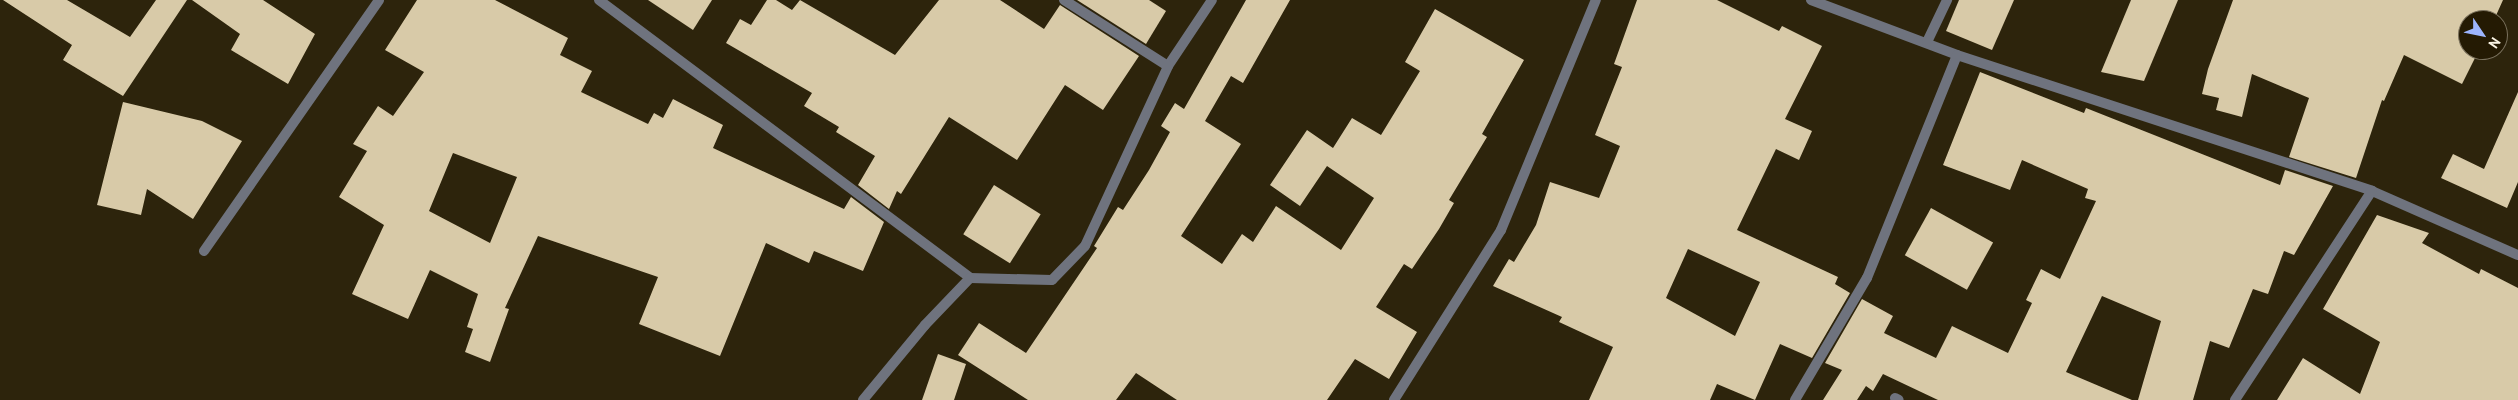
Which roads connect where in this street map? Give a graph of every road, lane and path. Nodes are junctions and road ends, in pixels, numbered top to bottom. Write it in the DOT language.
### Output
graph roads {
  1 [pos="379,0"];
  2 [pos="599,0"];
  3 [pos="1064,0"];
  4 [pos="1212,0"];
  5 [pos="1596,0"];
  6 [pos="1811,0"];
  7 [pos="1947,0"];
  8 [pos="1927,42"];
  9 [pos="1957,55"];
  10 [pos="1168,66"];
  11 [pos="2372,192"];
  12 [pos="204,250"];
  13 [pos="2518,255"];
  14 [pos="970,278"];
  15 [pos="863,400"];
  16 [pos="1394,400"];
  17 [pos="1795,400"];
  18 [pos="2235,400"];
  1 -- 12 [label="street"];
  2 -- 14 [label="street"];
  3 -- 10 [label="street"];
  4 -- 10 [label="street"];
  5 -- 16 [label="street"];
  6 -- 8 [label="street"];
  7 -- 8 [label="street"];
  8 -- 9 [label="street"];
  9 -- 11 [label="street"];
  9 -- 17 [label="street"];
  10 -- 14 [label="street"];
  11 -- 13 [label="street"];
  11 -- 18 [label="street"];
  14 -- 15 [label="street"];
}
